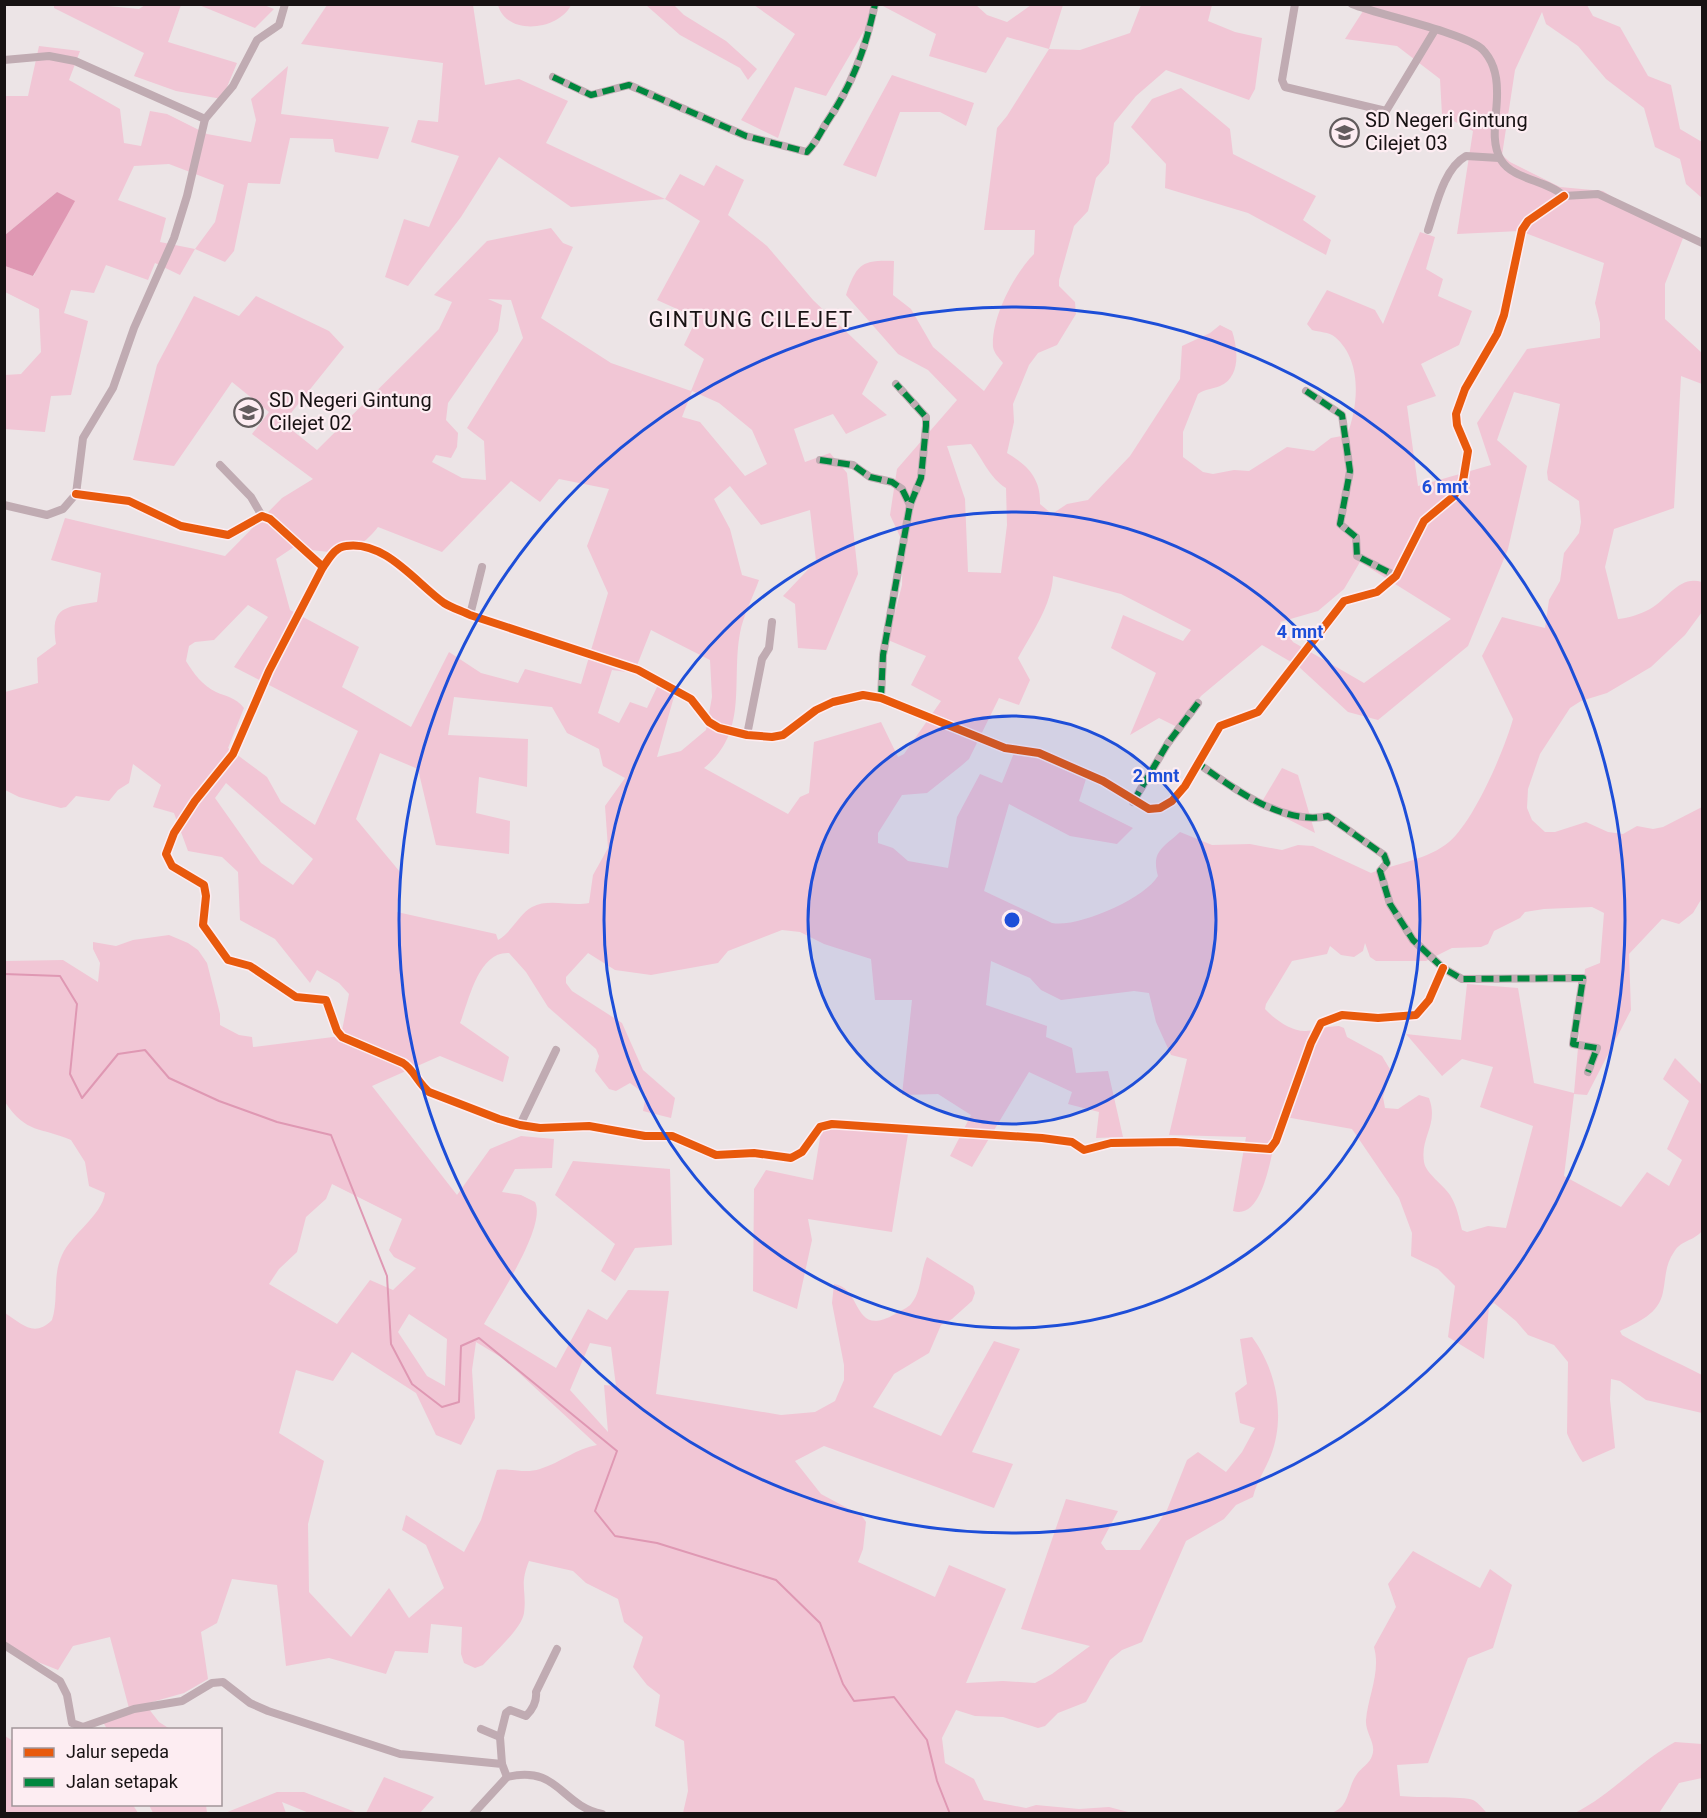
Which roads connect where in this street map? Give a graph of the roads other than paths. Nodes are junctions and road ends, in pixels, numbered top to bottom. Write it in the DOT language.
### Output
graph roads {
  1 [pos="285,4"];
  2 [pos="875,4"];
  3 [pos="1294,4"];
  4 [pos="1352,4"];
  5 [pos="1435,30"];
  6 [pos="4,60"];
  7 [pos="553,77"];
  8 [pos="205,119"];
  9 [pos="1499,158"];
  10 [pos="1564,196"];
  11 [pos="1428,230"];
  12 [pos="1702,243"];
  13 [pos="896,384"];
  14 [pos="1306,391"];
  15 [pos="820,460"];
  16 [pos="220,465"];
  17 [pos="76,494"];
  18 [pos="4,505"];
  19 [pos="910,505"];
  20 [pos="262,516"];
  21 [pos="323,567"];
  22 [pos="482,567"];
  23 [pos="1396,576"];
  24 [pos="470,615"];
  25 [pos="772,622"];
  26 [pos="881,698"];
  27 [pos="1198,703"];
  28 [pos="747,735"];
  29 [pos="1199,764"];
  30 [pos="1133,802"];
  31 [pos="1443,968"];
  32 [pos="556,1050"];
  33 [pos="1588,1072"];
  34 [pos="520,1125"];
  35 [pos="4,1645"];
  36 [pos="557,1649"];
  37 [pos="481,1729"];
  38 [pos="500,1737"];
  39 [pos="502,1764"];
  40 [pos="507,1777"];
  41 [pos="473,1814"];
  42 [pos="602,1814"];
  1 -- 8 [label="street"];
  2 -- 7 [label="street"];
  3 -- 5 [label="street"];
  4 -- 5 [label="street"];
  5 -- 9 [label="street"];
  6 -- 8 [label="street"];
  8 -- 17 [label="street"];
  9 -- 10 [label="street"];
  9 -- 11 [label="street"];
  10 -- 12 [label="street"];
  10 -- 23 [label="street"];
  13 -- 19 [label="street"];
  14 -- 23 [label="street"];
  15 -- 19 [label="street"];
  16 -- 20 [label="street"];
  17 -- 18 [label="street"];
  17 -- 20 [label="street"];
  19 -- 26 [label="street"];
  20 -- 21 [label="street"];
  21 -- 24 [label="street"];
  21 -- 34 [label="street"];
  22 -- 24 [label="street"];
  23 -- 29 [label="street"];
  24 -- 28 [label="street"];
  25 -- 28 [label="street"];
  26 -- 28 [label="street"];
  26 -- 30 [label="street"];
  27 -- 30 [label="street"];
  29 -- 30 [label="street"];
  29 -- 31 [label="street"];
  31 -- 33 [label="street"];
  31 -- 34 [label="street"];
  32 -- 34 [label="street"];
  35 -- 39 [label="street"];
  36 -- 38 [label="street"];
  37 -- 38 [label="street"];
  38 -- 39 [label="street"];
  39 -- 40 [label="street"];
  40 -- 41 [label="street"];
  40 -- 42 [label="street"];
}
